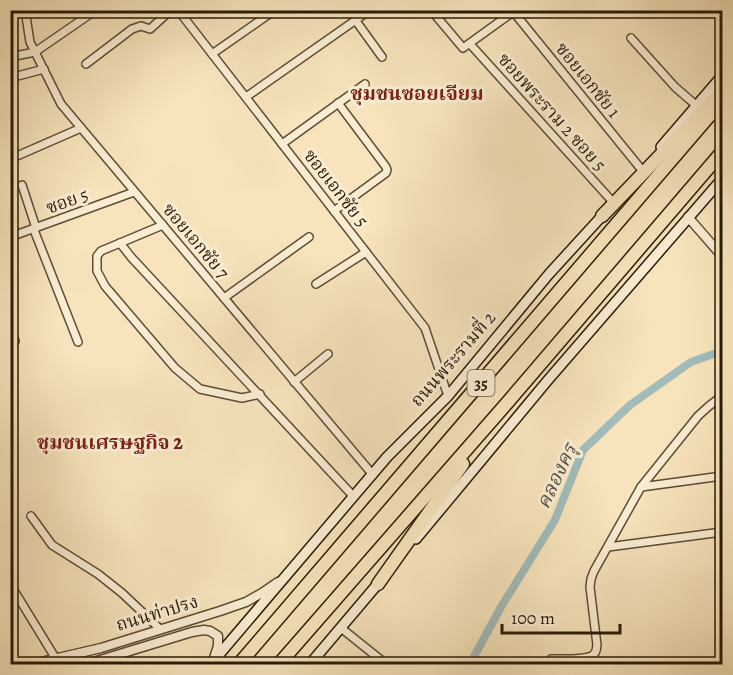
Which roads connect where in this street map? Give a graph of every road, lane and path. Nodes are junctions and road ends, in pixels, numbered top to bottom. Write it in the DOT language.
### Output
graph roads {
  1 [pos="25,10"];
  2 [pos="96,10"];
  3 [pos="171,10"];
  4 [pos="178,10"];
  5 [pos="275,10"];
  6 [pos="370,10"];
  7 [pos="431,10"];
  8 [pos="512,11"];
  9 [pos="359,16"];
  10 [pos="631,38"];
  11 [pos="470,44"];
  12 [pos="35,52"];
  13 [pos="212,54"];
  14 [pos="10,57"];
  15 [pos="382,57"];
  16 [pos="86,64"];
  17 [pos="44,69"];
  18 [pos="723,76"];
  19 [pos="10,78"];
  20 [pos="365,84"];
  21 [pos="723,90"];
  22 [pos="246,97"];
  23 [pos="723,101"];
  24 [pos="338,103"];
  25 [pos="697,106"];
  26 [pos="81,128"];
  27 [pos="282,144"];
  28 [pos="723,152"];
  29 [pos="10,159"];
  30 [pos="641,169"];
  31 [pos="723,179"];
  32 [pos="22,185"];
  33 [pos="134,192"];
  34 [pos="611,200"];
  35 [pos="334,211"];
  36 [pos="602,216"];
  37 [pos="688,217"];
  38 [pos="163,225"];
  39 [pos="35,229"];
  40 [pos="10,237"];
  41 [pos="309,237"];
  42 [pos="120,243"];
  43 [pos="366,252"];
  44 [pos="723,256"];
  45 [pos="316,284"];
  46 [pos="225,298"];
  47 [pos="10,330"];
  48 [pos="78,342"];
  49 [pos="10,345"];
  50 [pos="328,354"];
  51 [pos="294,382"];
  52 [pos="260,394"];
  53 [pos="448,396"];
  54 [pos="723,396"];
  55 [pos="507,403"];
  56 [pos="373,475"];
  57 [pos="723,476"];
  58 [pos="641,487"];
  59 [pos="354,498"];
  60 [pos="31,516"];
  61 [pos="723,532"];
  62 [pos="608,547"];
  63 [pos="285,578"];
  64 [pos="10,584"];
  65 [pos="378,584"];
  66 [pos="341,628"];
  67 [pos="160,629"];
  68 [pos="56,659"];
  69 [pos="551,659"];
  70 [pos="212,663"];
  71 [pos="32,664"];
  72 [pos="87,664"];
  73 [pos="239,664"];
  74 [pos="279,664"];
  75 [pos="310,664"];
  76 [pos="386,664"];
  1 -- 12 [label="street, ซอยเอกชัย 7"];
  2 -- 12 [label="street"];
  3 -- 16 [label="street"];
  4 -- 13 [label="street, ซอยเอกชัย 5"];
  5 -- 13 [label="street"];
  6 -- 9 [label="street"];
  7 -- 11 [label="street, ซอยพระราม 2 ซอย 5"];
  8 -- 11 [label="street"];
  8 -- 30 [label="street, ซอยเอกชัย 1"];
  9 -- 15 [label="street"];
  9 -- 22 [label="street"];
  10 -- 25 [label="street"];
  11 -- 34 [label="street, ซอยพระราม 2 ซอย 5"];
  12 -- 14 [label="street"];
  12 -- 17 [label="street, ซอยเอกชัย 7"];
  13 -- 22 [label="street, ซอยเอกชัย 5"];
  17 -- 19 [label="street"];
  17 -- 26 [label="street, ซอยเอกชัย 7"];
  18 -- 25 [label="main road, ถนนพระรามที่ 2 / 35"];
  20 -- 24 [label="street"];
  21 -- 36 [label="highway"];
  22 -- 27 [label="street, ซอยเอกชัย 5"];
  23 -- 73 [label="highway, ถนนพระรามที่ 2 / 35"];
  24 -- 27 [label="street"];
  24 -- 35 [label="street"];
  25 -- 30 [label="main road, ถนนพระรามที่ 2 / 35"];
  26 -- 29 [label="street"];
  26 -- 33 [label="street, ซอยเอกชัย 7"];
  27 -- 35 [label="street, ซอยเอกชัย 5"];
  28 -- 55 [label="highway, 35"];
  30 -- 34 [label="main road, ถนนพระรามที่ 2 / 35"];
  31 -- 37 [label="main road"];
  32 -- 39 [label="street"];
  33 -- 38 [label="street, ซอยเอกชัย 7"];
  33 -- 39 [label="street, ซอย 5"];
  34 -- 36 [label="main road, ถนนพระรามที่ 2 / 35"];
  35 -- 43 [label="street, ซอยเอกชัย 5"];
  36 -- 53 [label="main road, ถนนพระรามที่ 2 / 35"];
  37 -- 44 [label="street"];
  37 -- 65 [label="main road"];
  38 -- 42 [label="street"];
  38 -- 46 [label="street, ซอยเอกชัย 7"];
  39 -- 40 [label="street, ซอย 5"];
  39 -- 48 [label="street"];
  41 -- 46 [label="street"];
  42 -- 52 [label="street"];
  42 -- 52 [label="street"];
  43 -- 45 [label="street"];
  43 -- 53 [label="street, ซอยเอกชัย 5"];
  46 -- 51 [label="street, ซอยเอกชัย 7"];
  47 -- 49 [label="street"];
  50 -- 51 [label="street"];
  51 -- 56 [label="street, ซอยเอกชัย 7"];
  52 -- 59 [label="street"];
  53 -- 56 [label="main road, ถนนพระรามที่ 2 / 35"];
  54 -- 58 [label="street"];
  55 -- 65 [label="highway"];
  55 -- 74 [label="highway, 35"];
  56 -- 59 [label="main road, ถนนพระรามที่ 2 / 35"];
  57 -- 58 [label="street"];
  58 -- 62 [label="street"];
  59 -- 63 [label="main road, ถนนพระรามที่ 2 / 35"];
  60 -- 67 [label="street"];
  61 -- 62 [label="street"];
  62 -- 69 [label="street"];
  63 -- 67 [label="street, ถนนท่าปรง"];
  63 -- 70 [label="main road, ถนนพระรามที่ 2 / 35"];
  64 -- 68 [label="street"];
  65 -- 66 [label="main road"];
  66 -- 75 [label="main road"];
  66 -- 76 [label="street"];
  67 -- 68 [label="street, ถนนท่าปรง"];
  68 -- 71 [label="street, ถนนท่าปรง"];
  70 -- 72 [label="street, ถนนท่าปรง"];
}
